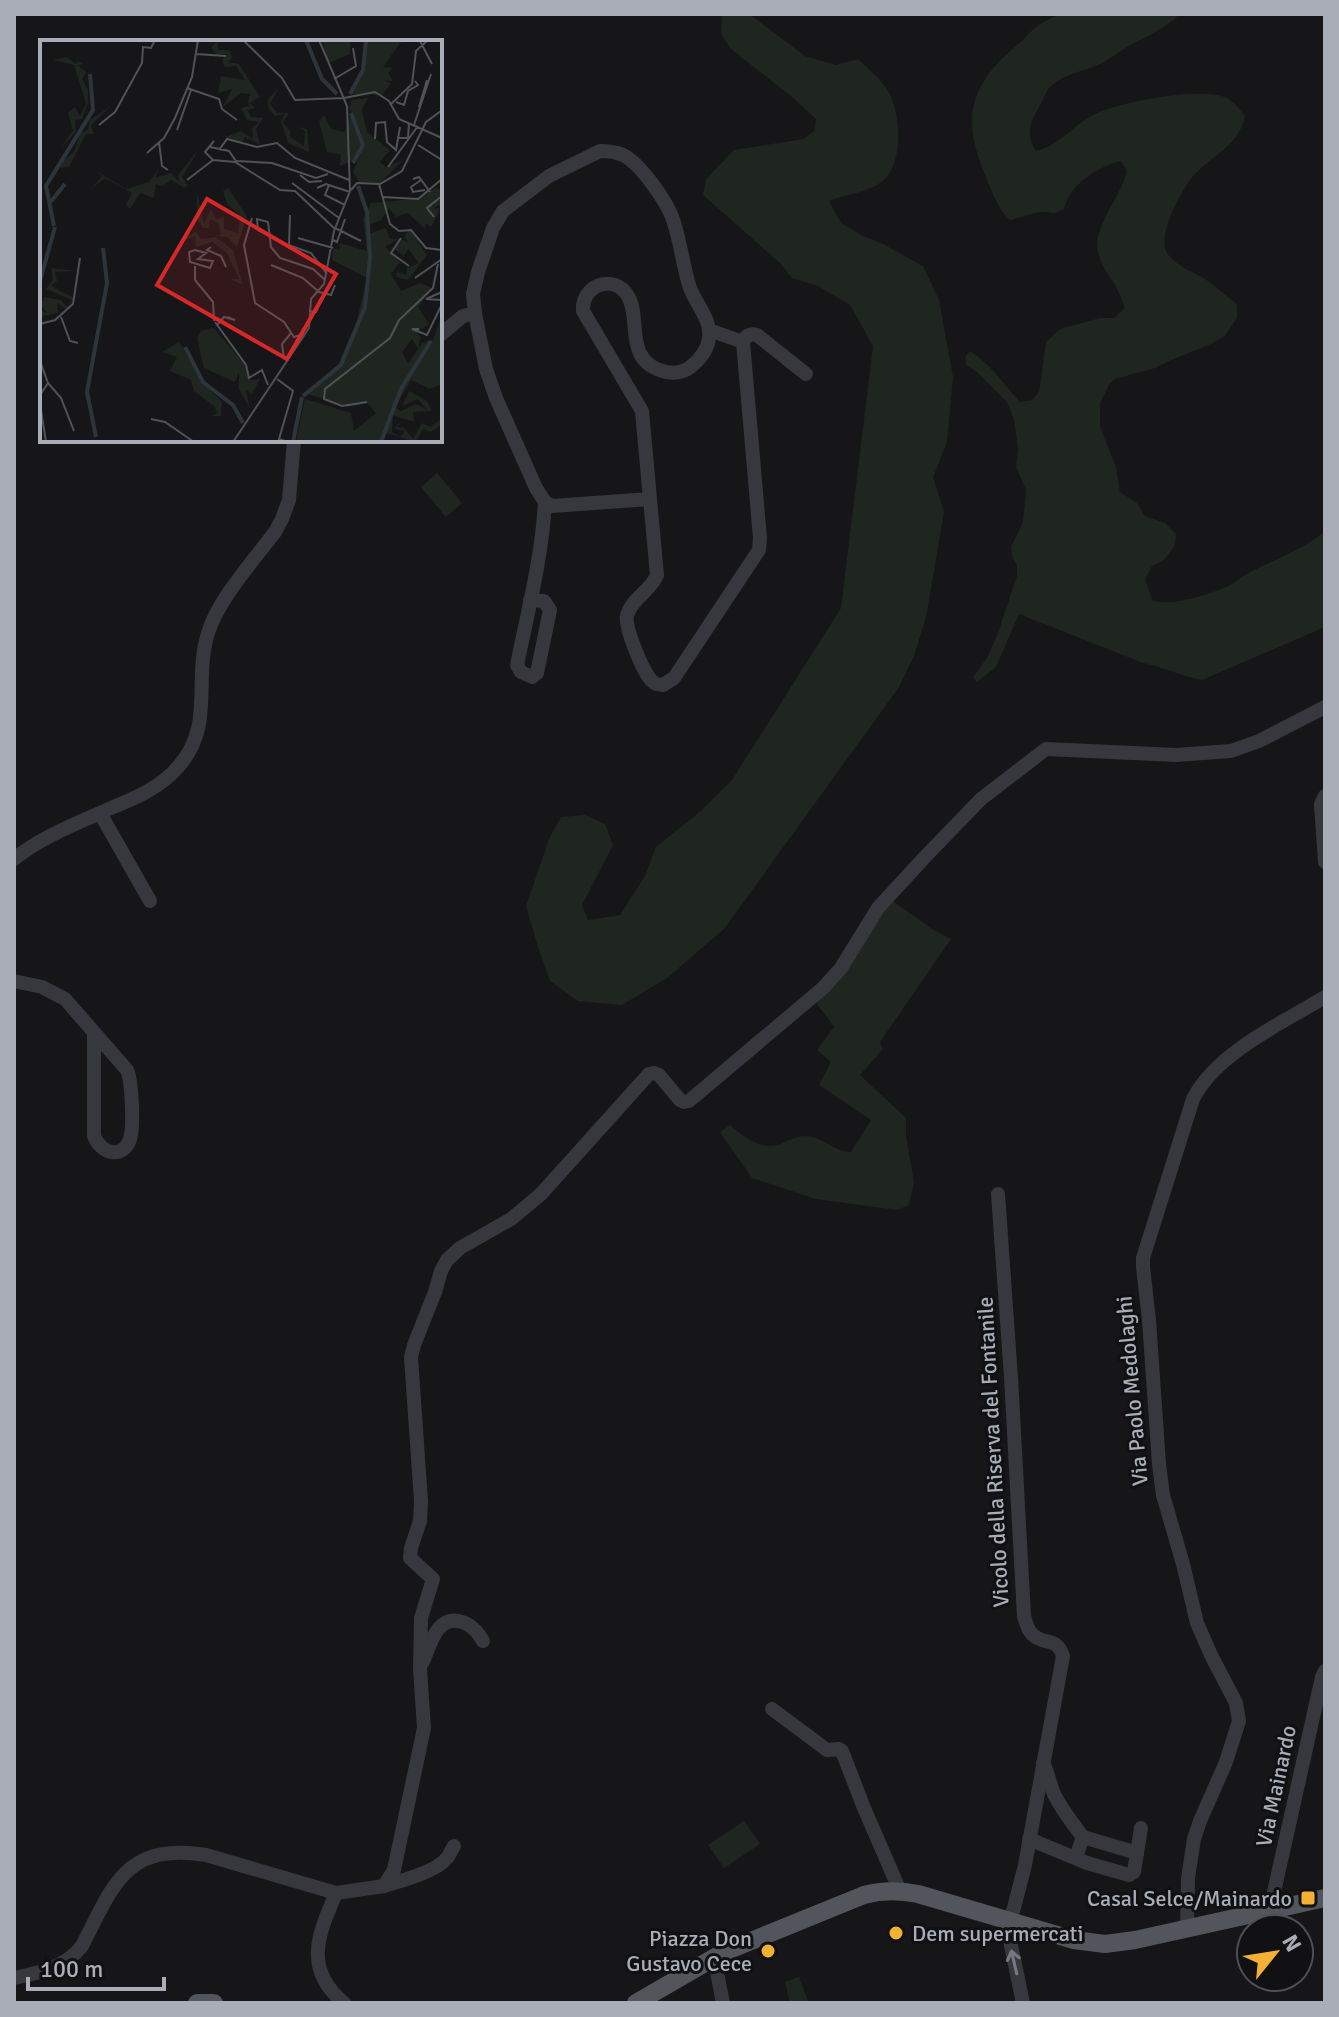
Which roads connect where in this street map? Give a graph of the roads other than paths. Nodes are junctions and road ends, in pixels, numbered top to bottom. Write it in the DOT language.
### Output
graph roads {
  1 [pos="475,313"];
  2 [pos="709,330"];
  3 [pos="442,333"];
  4 [pos="743,342"];
  5 [pos="806,374"];
  6 [pos="294,442"];
  7 [pos="650,499"];
  8 [pos="545,502"];
  9 [pos="530,600"];
  10 [pos="1325,707"];
  11 [pos="1325,796"];
  12 [pos="100,813"];
  13 [pos="14,859"];
  14 [pos="1325,862"];
  15 [pos="150,901"];
  16 [pos="14,981"];
  17 [pos="1325,997"];
  18 [pos="94,1033"];
  19 [pos="998,1194"];
  20 [pos="483,1641"];
  21 [pos="420,1669"];
  22 [pos="1325,1671"];
  23 [pos="772,1709"];
  24 [pos="1043,1763"];
  25 [pos="1141,1828"];
  26 [pos="1083,1837"];
  27 [pos="1029,1839"];
  28 [pos="454,1846"];
  29 [pos="1137,1853"];
  30 [pos="1076,1857"];
  31 [pos="384,1886"];
  32 [pos="900,1891"];
  33 [pos="336,1893"];
  34 [pos="1325,1898"];
  35 [pos="1270,1910"];
  36 [pos="1010,1921"];
  37 [pos="1187,1929"];
  38 [pos="714,1957"];
  39 [pos="14,1978"];
  40 [pos="197,2003"];
  41 [pos="214,2003"];
  42 [pos="344,2003"];
  43 [pos="636,2003"];
  44 [pos="723,2003"];
  45 [pos="1023,2003"];
  1 -- 2 [label="street"];
  1 -- 3 [label="street"];
  1 -- 8 [label="street"];
  2 -- 4 [label="street"];
  2 -- 7 [label="street"];
  4 -- 5 [label="street"];
  4 -- 7 [label="street"];
  6 -- 12 [label="street"];
  7 -- 8 [label="street"];
  8 -- 9 [label="street"];
  9 -- 9 [label="street"];
  10 -- 21 [label="street"];
  11 -- 14 [label="street"];
  12 -- 13 [label="street"];
  12 -- 15 [label="street"];
  16 -- 18 [label="street"];
  17 -- 37 [label="street, Via Paolo Medolaghi"];
  18 -- 18 [label="street"];
  19 -- 24 [label="street, Vicolo della Riserva del Fontanile"];
  20 -- 21 [label="street"];
  21 -- 31 [label="street"];
  22 -- 35 [label="street, Via Mainardo"];
  23 -- 32 [label="street"];
  24 -- 26 [label="street"];
  24 -- 27 [label="street, Vicolo della Riserva del Fontanile"];
  25 -- 29 [label="street"];
  26 -- 29 [label="street"];
  26 -- 30 [label="street"];
  27 -- 30 [label="street"];
  27 -- 36 [label="street, Vicolo della Riserva del Fontanile"];
  28 -- 31 [label="street"];
  29 -- 30 [label="street"];
  31 -- 33 [label="street"];
  32 -- 36 [label="main road"];
  32 -- 38 [label="main road"];
  33 -- 39 [label="street"];
  33 -- 42 [label="street"];
  34 -- 35 [label="main road"];
  35 -- 37 [label="main road"];
  36 -- 37 [label="main road"];
  45 -- 36 [label="street, Vicolo della Riserva del Fontanile, one-way"];
  38 -- 43 [label="main road"];
  38 -- 44 [label="street"];
  40 -- 41 [label="main road"];
}
